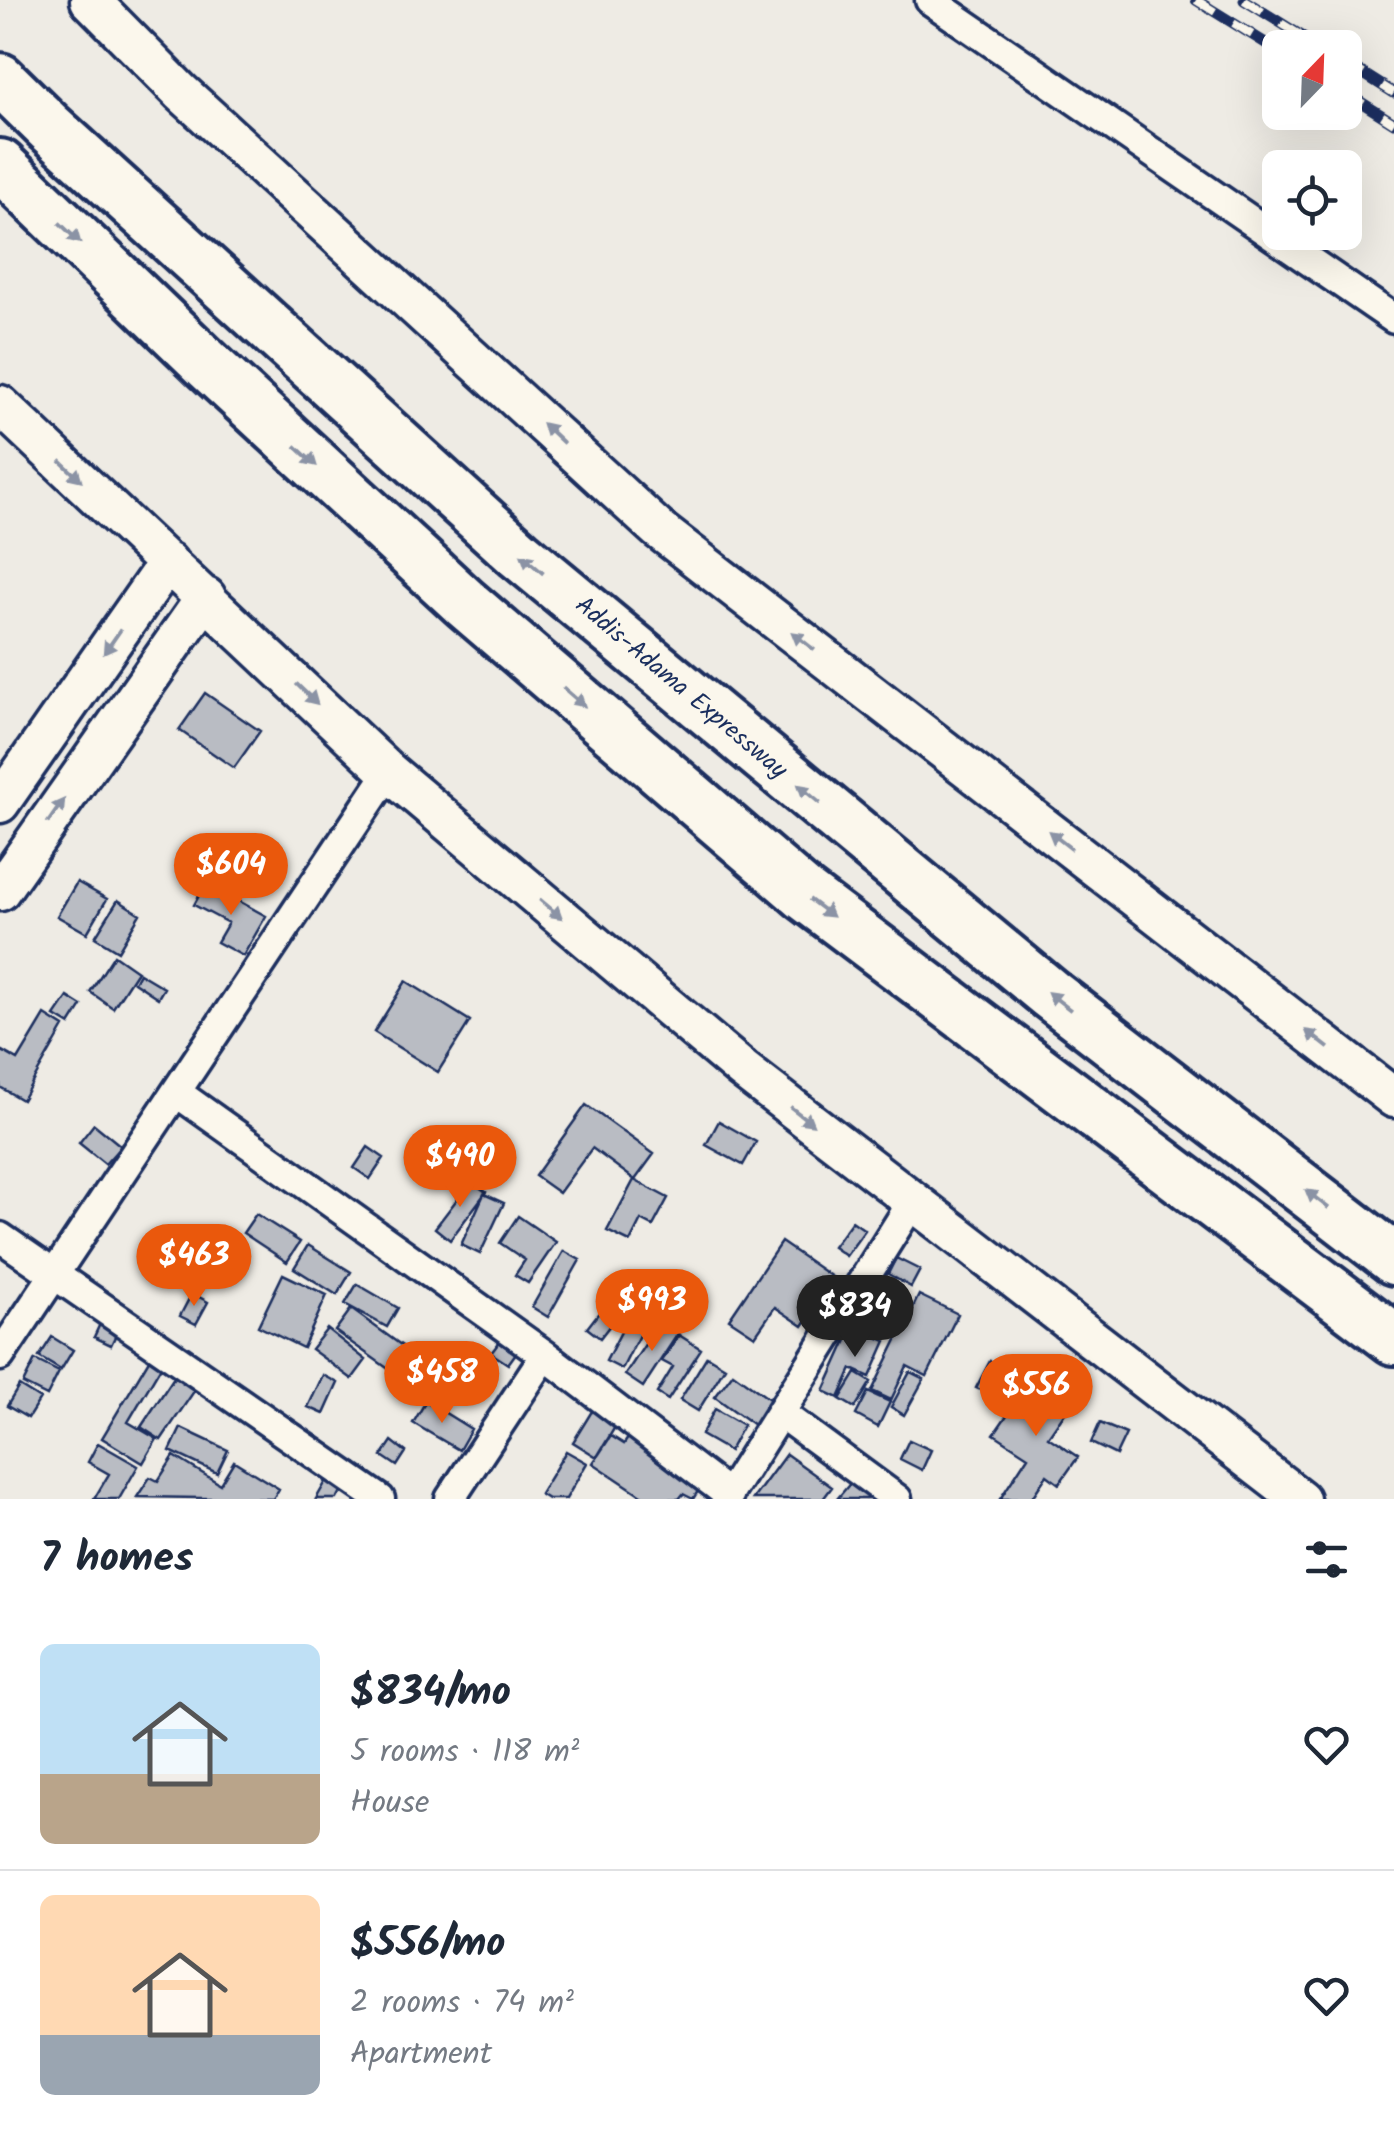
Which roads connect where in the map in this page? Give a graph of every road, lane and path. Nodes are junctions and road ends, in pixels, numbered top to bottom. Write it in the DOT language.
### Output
graph roads {
  1 [pos="90,0"];
  2 [pos="930,0"];
  3 [pos="0,78"];
  4 [pos="0,165"];
  5 [pos="1394,320"];
  6 [pos="0,405"];
  7 [pos="168,562"];
  8 [pos="206,598"];
  9 [pos="389,772"];
  10 [pos="0,803"];
  11 [pos="0,891"];
  12 [pos="176,1092"];
  13 [pos="1394,1098"];
  14 [pos="913,1201"];
  15 [pos="0,1238"];
  16 [pos="1394,1259"];
  17 [pos="54,1276"];
  18 [pos="1394,1339"];
  19 [pos="545,1355"];
  20 [pos="0,1356"];
  21 [pos="780,1412"];
  22 [pos="727,1497"];
  23 [pos="380,1499"];
  24 [pos="450,1499"];
  25 [pos="897,1499"];
  26 [pos="1300,1499"];
  13 -- 1 [label="street, one-way"];
  2 -- 5 [label="street"];
  16 -- 3 [label="highway, Addis-Adama Expressway, one-way"];
  4 -- 18 [label="highway, one-way"];
  6 -- 7 [label="street, one-way"];
  7 -- 8 [label="street"];
  7 -- 10 [label="street, one-way"];
  8 -- 9 [label="street, one-way"];
  11 -- 8 [label="street, one-way"];
  9 -- 12 [label="street"];
  9 -- 14 [label="street, one-way"];
  12 -- 17 [label="street"];
  12 -- 19 [label="street"];
  14 -- 21 [label="street"];
  14 -- 26 [label="street"];
  15 -- 17 [label="street"];
  17 -- 20 [label="street"];
  17 -- 23 [label="street"];
  19 -- 22 [label="street"];
  19 -- 24 [label="street"];
  21 -- 22 [label="street"];
  21 -- 25 [label="street"];
}
